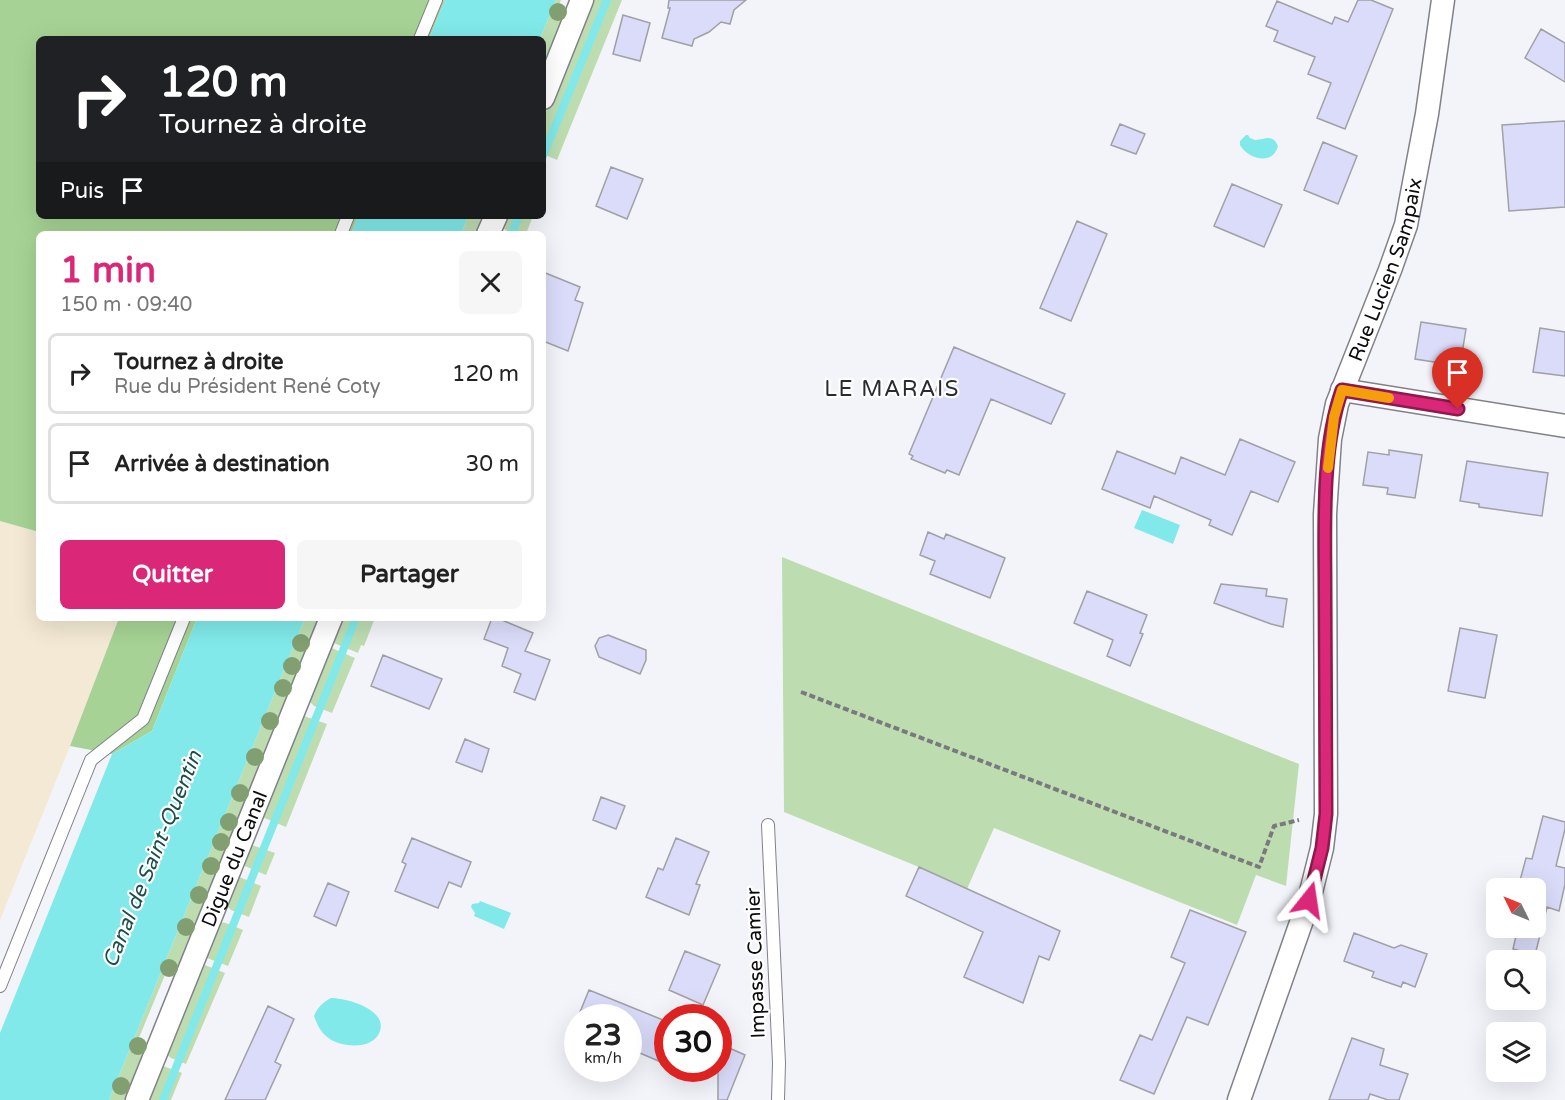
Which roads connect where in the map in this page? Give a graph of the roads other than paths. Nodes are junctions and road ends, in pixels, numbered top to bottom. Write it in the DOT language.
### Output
graph roads {
  1 [pos="436,0"];
  2 [pos="582,0"];
  3 [pos="1443,0"];
  4 [pos="421,36"];
  5 [pos="546,90"];
  6 [pos="1342,390"];
  7 [pos="1565,426"];
  8 [pos="183,621"];
  9 [pos="330,621"];
  10 [pos="768,825"];
  11 [pos="0,986"];
  12 [pos="136,1100"];
  13 [pos="778,1100"];
  14 [pos="1239,1100"];
  1 -- 4 [label="lane"];
  2 -- 5 [label="street"];
  3 -- 6 [label="street, Rue Lucien Sampaix"];
  6 -- 7 [label="street"];
  6 -- 14 [label="street, Rue Lucien Sampaix"];
  8 -- 11 [label="lane"];
  9 -- 12 [label="street, Digue du Canal"];
  10 -- 13 [label="lane, Impasse Camier"];
}
